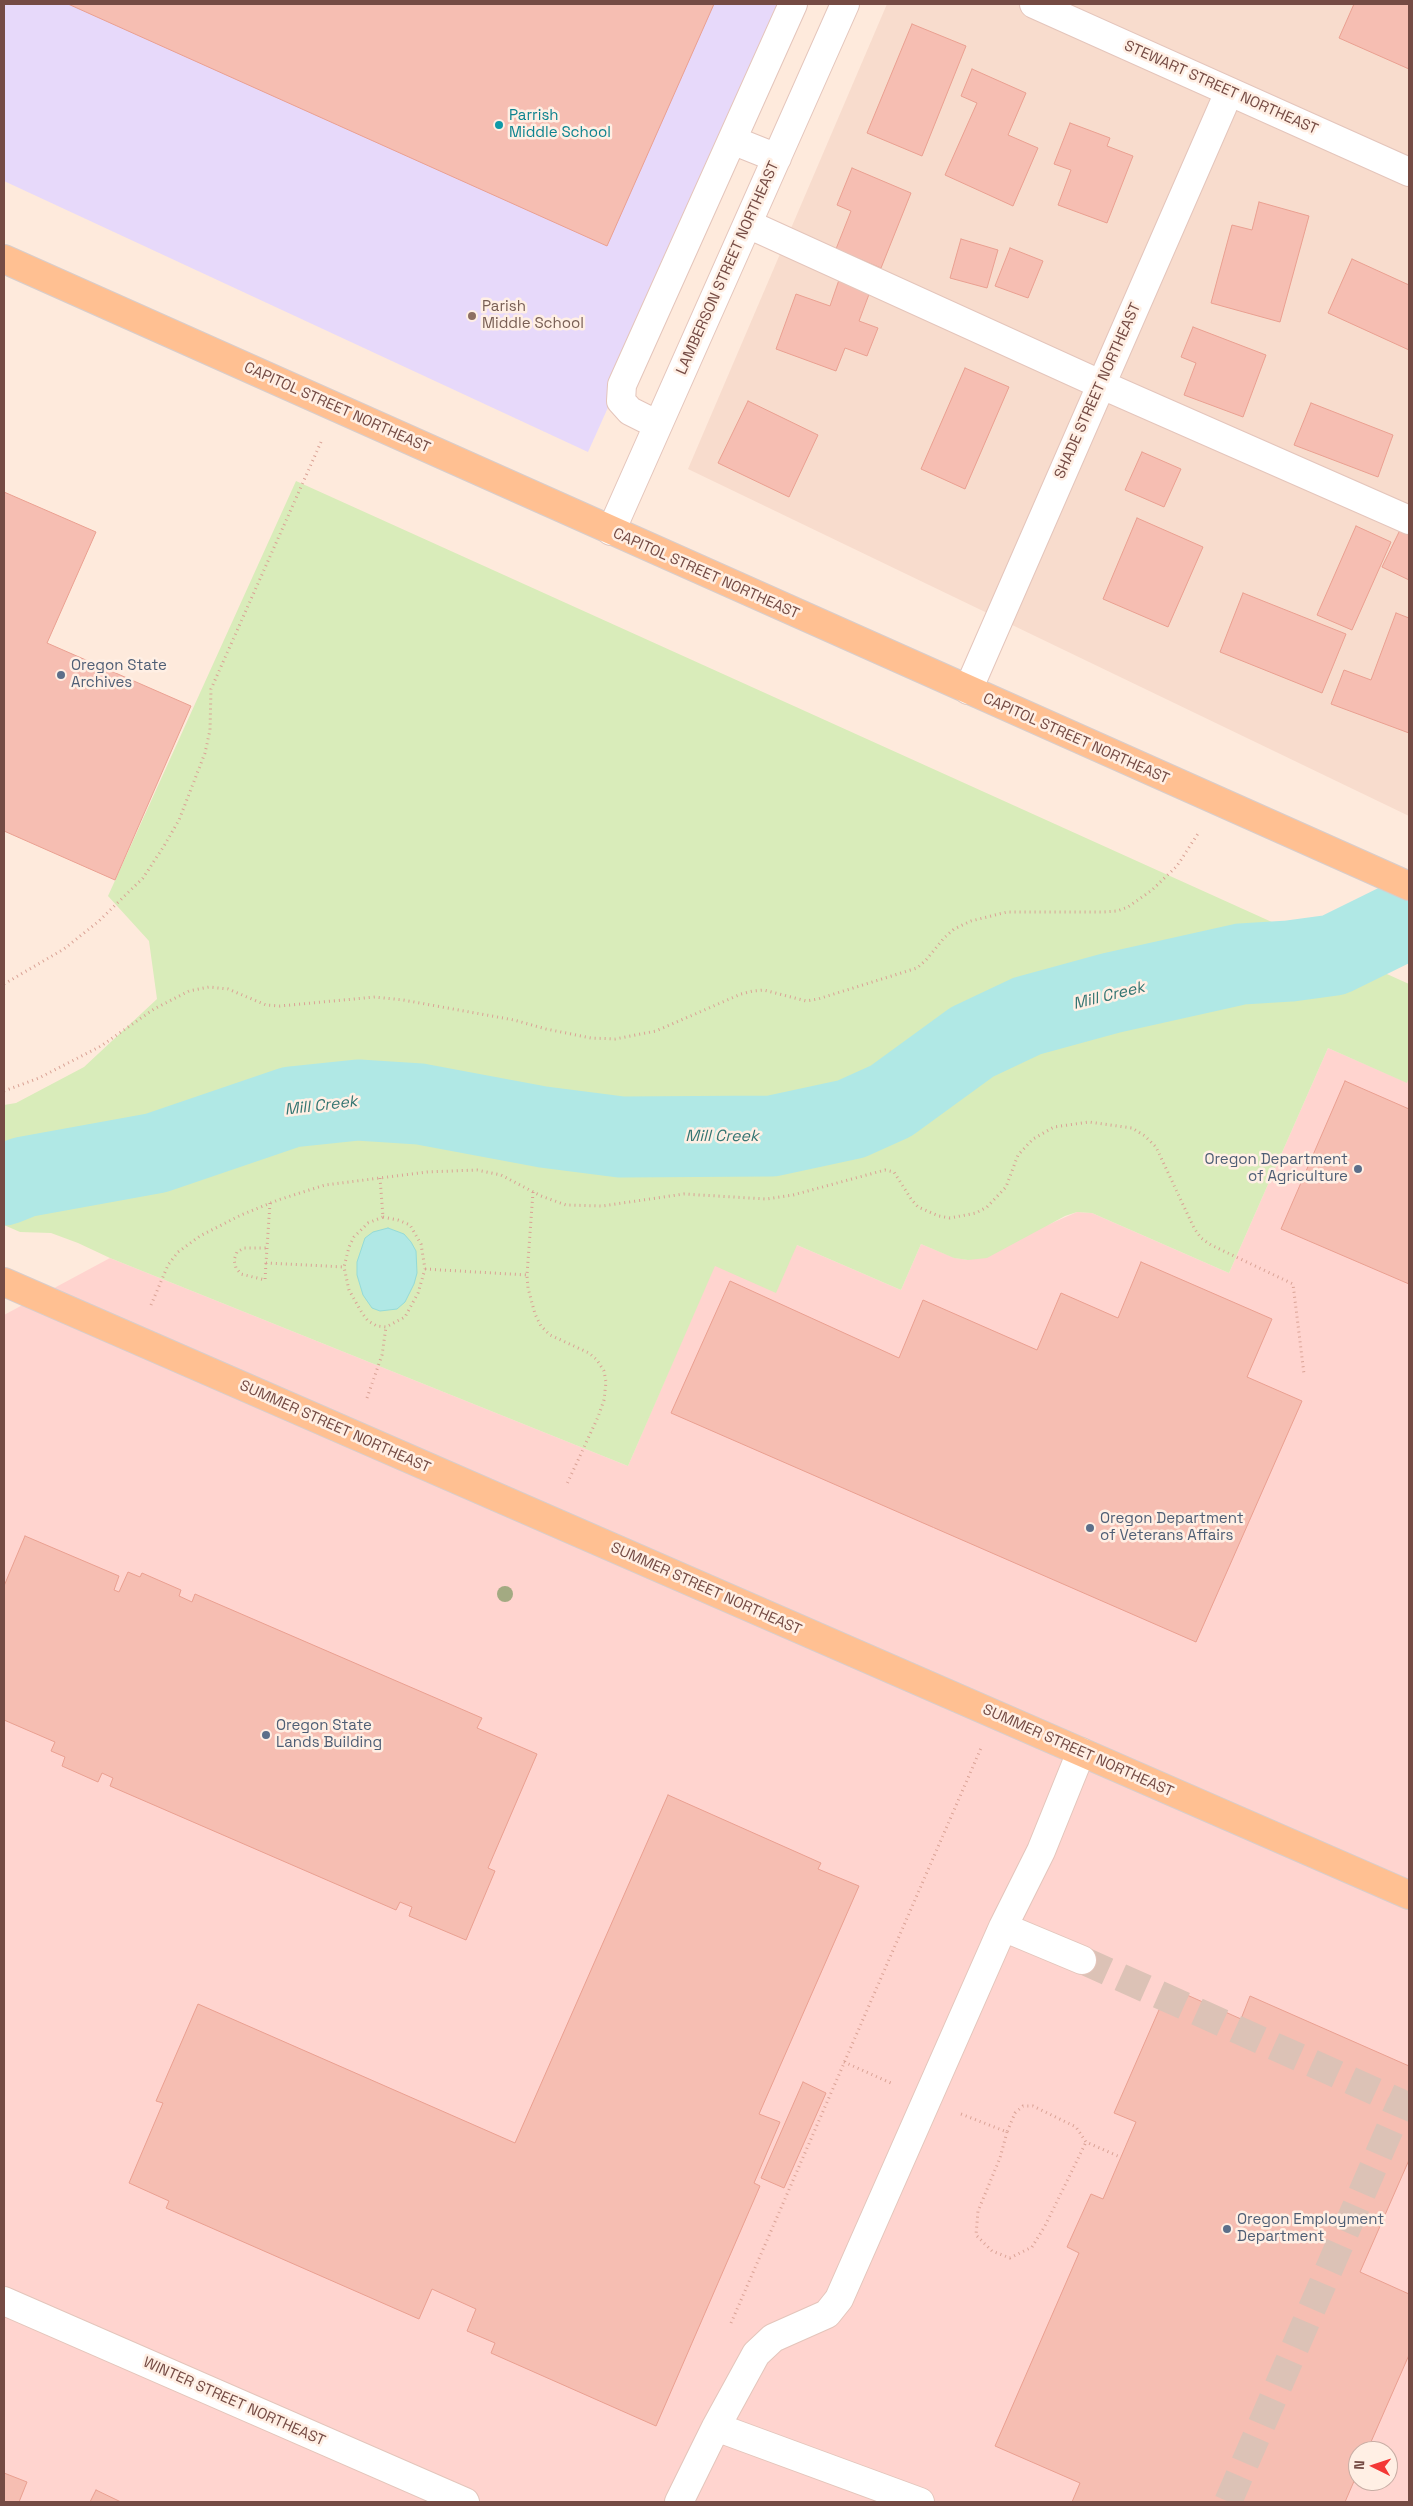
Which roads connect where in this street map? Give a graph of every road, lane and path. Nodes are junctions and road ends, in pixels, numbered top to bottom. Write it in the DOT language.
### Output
graph roads {
  1 [pos="793,4"];
  2 [pos="845,4"];
  3 [pos="1034,4"];
  4 [pos="1229,92"];
  5 [pos="732,140"];
  6 [pos="777,158"];
  7 [pos="1409,172"];
  8 [pos="748,224"];
  9 [pos="4,259"];
  10 [pos="1100,384"];
  11 [pos="336,408"];
  12 [pos="658,425"];
  13 [pos="1409,520"];
  14 [pos="611,531"];
  15 [pos="968,690"];
  16 [pos="1219,803"];
  17 [pos="1409,886"];
  18 [pos="4,984"];
  19 [pos="4,1091"];
  20 [pos="380,1178"];
  21 [pos="534,1192"];
  22 [pos="270,1203"];
  23 [pos="383,1217"];
  24 [pos="267,1248"];
  25 [pos="266,1263"];
  26 [pos="344,1267"];
  27 [pos="425,1269"];
  28 [pos="527,1275"];
  29 [pos="4,1282"];
  30 [pos="386,1327"];
  31 [pos="137,1340"];
  32 [pos="1304,1374"];
  33 [pos="352,1434"];
  34 [pos="550,1520"];
  35 [pos="995,1715"];
  36 [pos="1081,1752"];
  37 [pos="1409,1895"];
  38 [pos="1003,1927"];
  39 [pos="1082,1960"];
  40 [pos="1033,2106"];
  41 [pos="1007,2132"];
  42 [pos="1086,2142"];
  43 [pos="1120,2157"];
  44 [pos="4,2301"];
  45 [pos="730,2326"];
  46 [pos="716,2427"];
  47 [pos="464,2502"];
  48 [pos="679,2502"];
  49 [pos="920,2502"];
  1 -- 5 [label="street"];
  2 -- 6 [label="street, LAMBERSON STREET NORTHEAST"];
  3 -- 4 [label="street, STEWART STREET NORTHEAST"];
  4 -- 7 [label="street, STEWART STREET NORTHEAST"];
  4 -- 10 [label="street, SHADE STREET NORTHEAST"];
  5 -- 6 [label="street"];
  5 -- 12 [label="street"];
  6 -- 8 [label="street, LAMBERSON STREET NORTHEAST"];
  8 -- 10 [label="street"];
  8 -- 12 [label="street, LAMBERSON STREET NORTHEAST"];
  9 -- 11 [label="main road, CAPITOL STREET NORTHEAST"];
  10 -- 13 [label="street"];
  10 -- 15 [label="street, SHADE STREET NORTHEAST"];
  11 -- 14 [label="main road, CAPITOL STREET NORTHEAST"];
  11 -- 18 [label="path"];
  12 -- 14 [label="street, LAMBERSON STREET NORTHEAST"];
  14 -- 15 [label="main road, CAPITOL STREET NORTHEAST"];
  15 -- 16 [label="main road, CAPITOL STREET NORTHEAST"];
  16 -- 17 [label="main road, CAPITOL STREET NORTHEAST"];
  16 -- 19 [label="path"];
  20 -- 21 [label="path"];
  20 -- 22 [label="path"];
  20 -- 23 [label="path"];
  21 -- 28 [label="path"];
  21 -- 32 [label="path"];
  22 -- 24 [label="path"];
  22 -- 31 [label="path"];
  23 -- 26 [label="path"];
  23 -- 27 [label="path"];
  24 -- 25 [label="path"];
  24 -- 25 [label="path"];
  25 -- 26 [label="path"];
  26 -- 30 [label="path"];
  27 -- 28 [label="path"];
  27 -- 30 [label="path"];
  28 -- 34 [label="path"];
  29 -- 31 [label="main road, SUMMER STREET NORTHEAST"];
  30 -- 33 [label="path"];
  31 -- 33 [label="main road, SUMMER STREET NORTHEAST"];
  33 -- 34 [label="main road, SUMMER STREET NORTHEAST"];
  34 -- 35 [label="main road, SUMMER STREET NORTHEAST"];
  35 -- 36 [label="main road, SUMMER STREET NORTHEAST"];
  35 -- 45 [label="path"];
  36 -- 37 [label="main road, SUMMER STREET NORTHEAST"];
  36 -- 38 [label="street"];
  38 -- 39 [label="street"];
  38 -- 46 [label="street"];
  40 -- 42 [label="path"];
  41 -- 42 [label="path"];
  42 -- 43 [label="path"];
  44 -- 47 [label="street, WINTER STREET NORTHEAST"];
  46 -- 48 [label="street"];
  46 -- 49 [label="street"];
}
